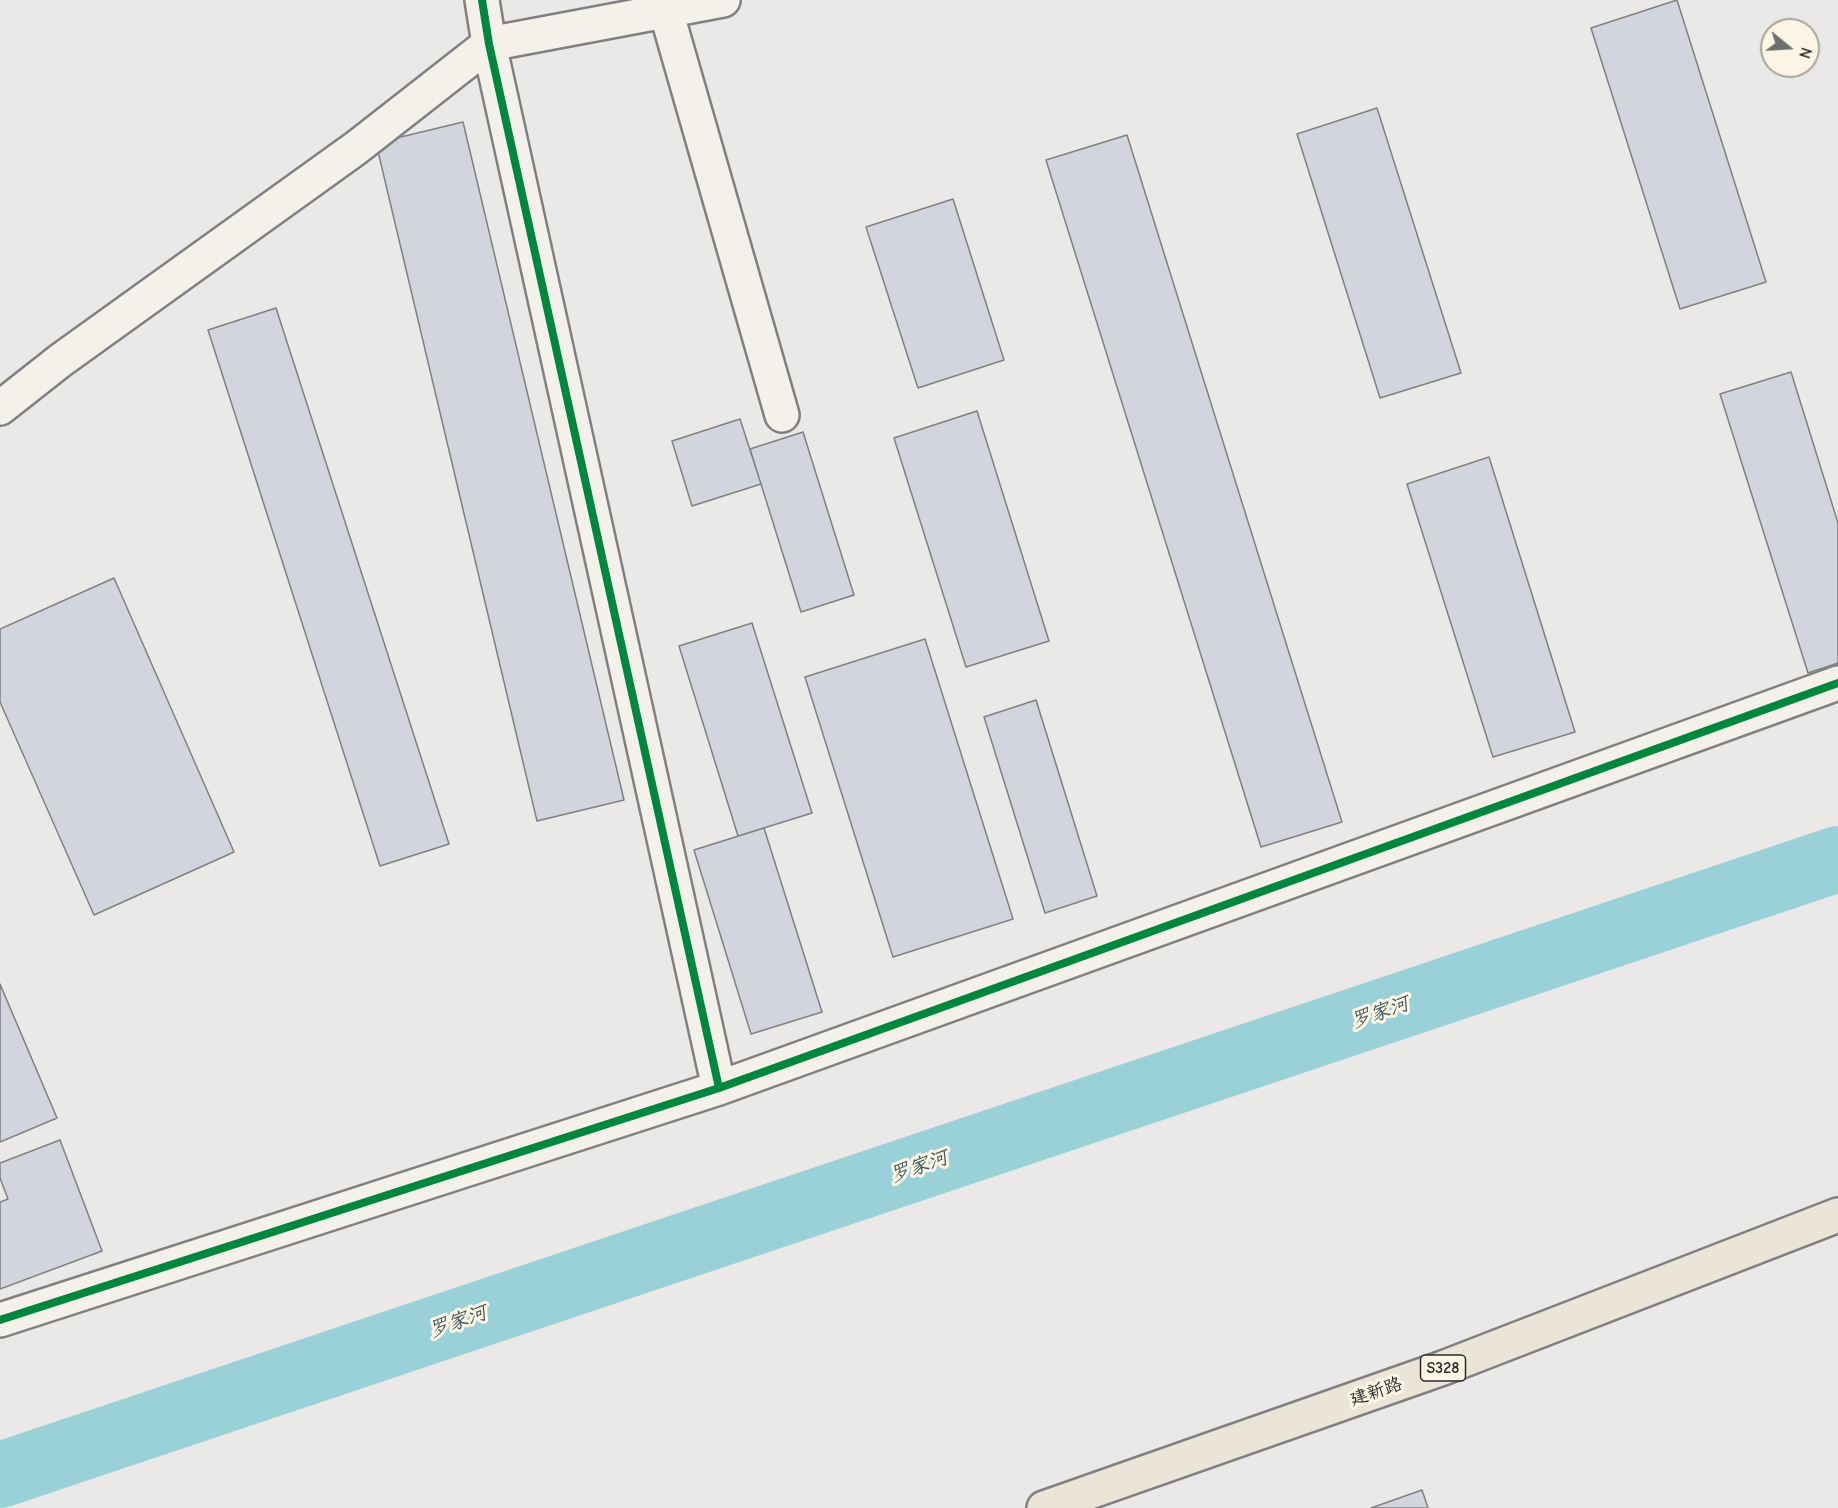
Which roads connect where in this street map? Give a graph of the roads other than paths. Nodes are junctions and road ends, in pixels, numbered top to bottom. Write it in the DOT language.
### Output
graph roads {
  1 [pos="482,0"];
  2 [pos="723,0"];
  3 [pos="666,10"];
  4 [pos="602,11"];
  5 [pos="489,44"];
  6 [pos="0,408"];
  7 [pos="782,415"];
  8 [pos="1838,683"];
  9 [pos="718,1088"];
  10 [pos="1838,1215"];
  11 [pos="0,1320"];
  12 [pos="1044,1508"];
  1 -- 5 [label="street"];
  2 -- 3 [label="street"];
  3 -- 4 [label="street"];
  3 -- 7 [label="street"];
  4 -- 5 [label="street"];
  5 -- 6 [label="street"];
  5 -- 9 [label="street"];
  8 -- 9 [label="street"];
  9 -- 11 [label="street"];
  10 -- 12 [label="main road, 建新路 / S328"];
}
